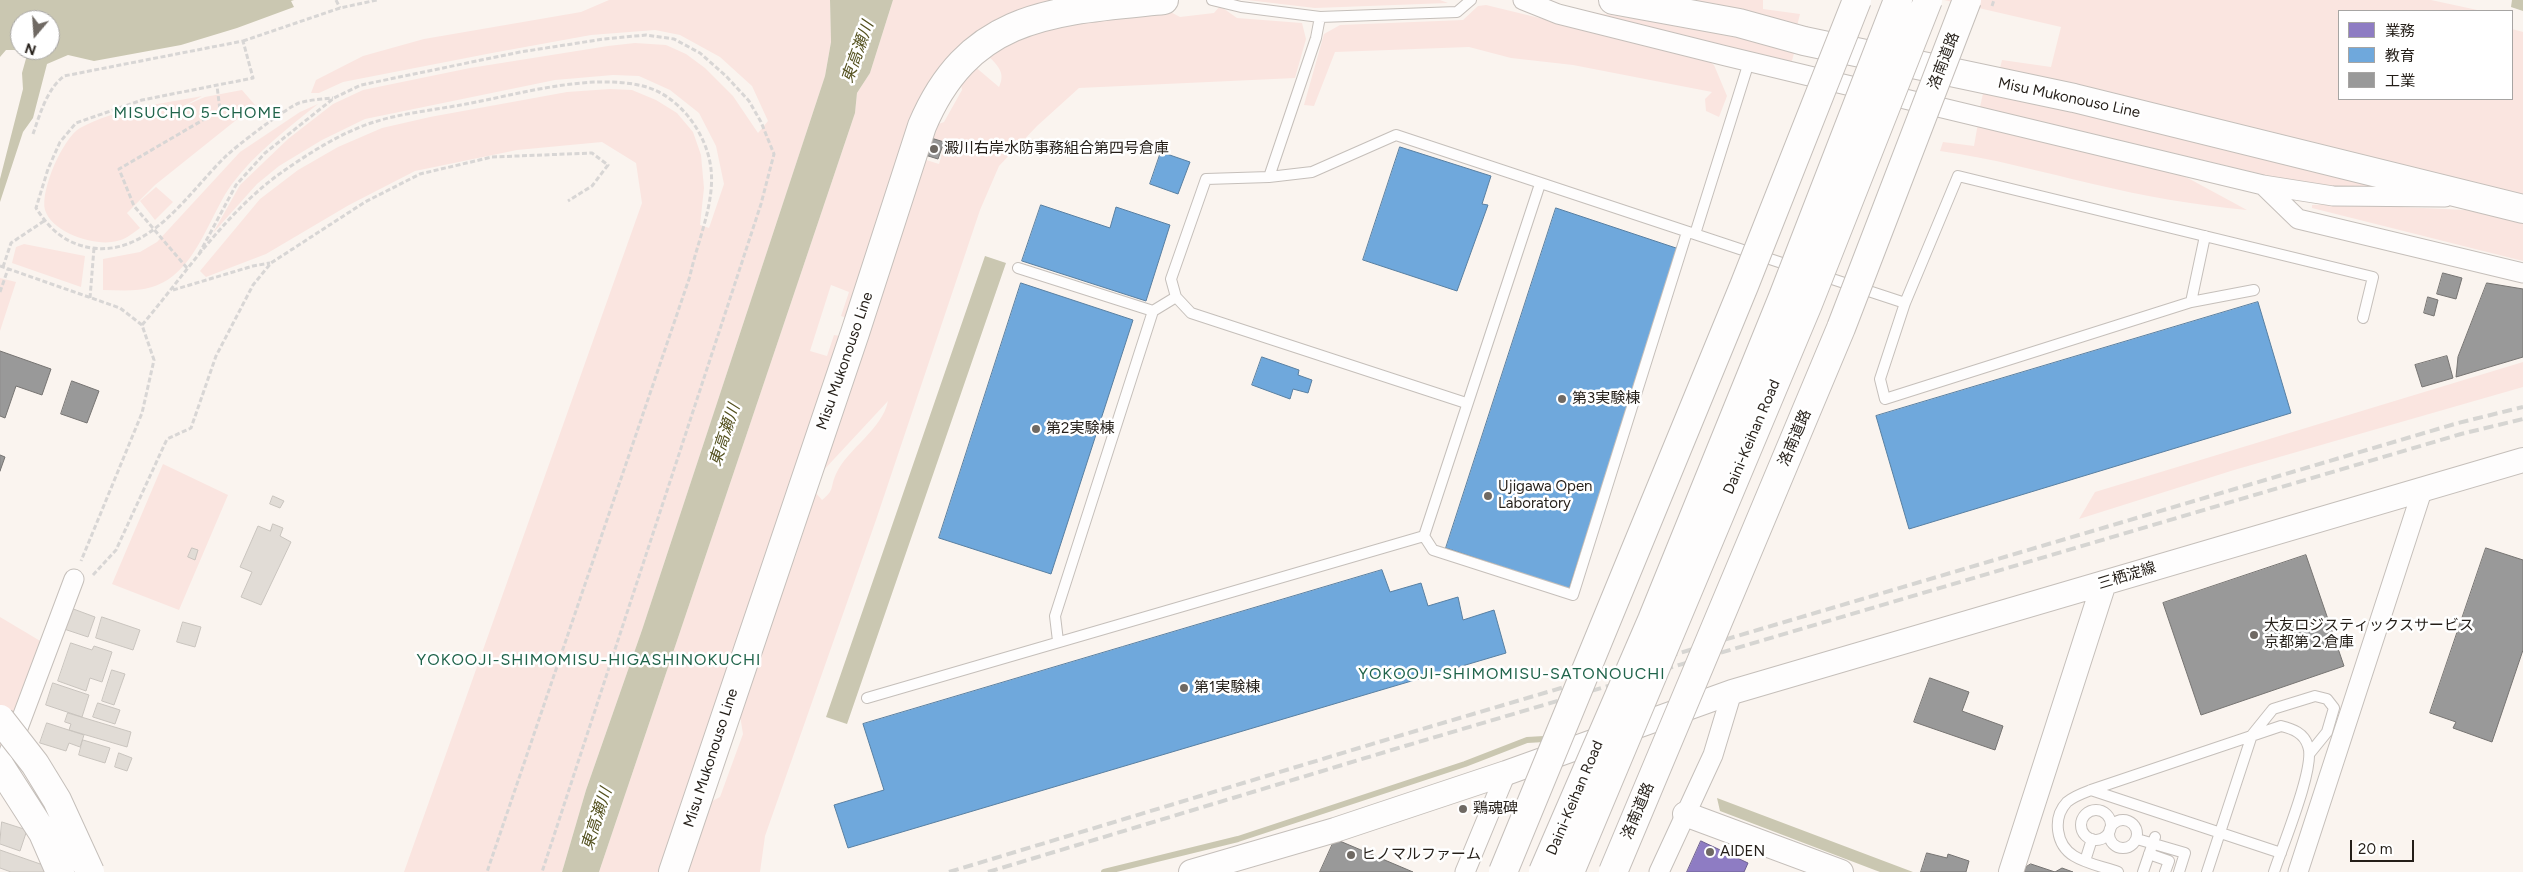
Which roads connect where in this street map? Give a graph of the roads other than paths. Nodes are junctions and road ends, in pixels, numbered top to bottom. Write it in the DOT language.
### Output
graph roads {
  1 [pos="1164,0"];
  2 [pos="1212,0"];
  3 [pos="1471,0"];
  4 [pos="1523,0"];
  5 [pos="1613,0"];
  6 [pos="1857,0"];
  7 [pos="1898,0"];
  8 [pos="1928,0"];
  9 [pos="1968,0"];
  10 [pos="1320,17"];
  11 [pos="1749,62"];
  12 [pos="1269,177"];
  13 [pos="1540,184"];
  14 [pos="2263,184"];
  15 [pos="2471,196"];
  16 [pos="2523,209"];
  17 [pos="1691,233"];
  18 [pos="2204,236"];
  19 [pos="1018,268"];
  20 [pos="2523,273"];
  21 [pos="2254,290"];
  22 [pos="1176,297"];
  23 [pos="2191,302"];
  24 [pos="1905,303"];
  25 [pos="1153,311"];
  26 [pos="2363,318"];
  27 [pos="1466,403"];
  28 [pos="2523,460"];
  29 [pos="2423,488"];
  30 [pos="1424,536"];
  31 [pos="2104,583"];
  32 [pos="73,584"];
  33 [pos="1058,641"];
  34 [pos="1732,692"];
  35 [pos="867,698"];
  36 [pos="0,719"];
  37 [pos="2252,735"];
  38 [pos="2310,752"];
  39 [pos="0,766"];
  40 [pos="1506,774"];
  41 [pos="0,776"];
  42 [pos="2091,790"];
  43 [pos="1685,814"];
  44 [pos="2110,830"];
  45 [pos="2220,833"];
  46 [pos="2092,839"];
  47 [pos="2137,839"];
  48 [pos="2155,839"];
  49 [pos="2281,853"];
  50 [pos="2150,854"];
  51 [pos="2085,861"];
  52 [pos="60,872"];
  53 [pos="90,872"];
  54 [pos="673,872"];
  55 [pos="1191,872"];
  56 [pos="1465,872"];
  57 [pos="1503,872"];
  58 [pos="1543,872"];
  59 [pos="1570,872"];
  60 [pos="1613,872"];
  61 [pos="1659,872"];
  62 [pos="1842,872"];
  63 [pos="2010,872"];
  64 [pos="2118,872"];
  65 [pos="2143,872"];
  66 [pos="2165,872"];
  67 [pos="2179,872"];
  68 [pos="2207,872"];
  69 [pos="2274,872"];
  70 [pos="2298,872"];
  1 -- 54 [label="main road, Misu Mukonouso Line"];
  2 -- 10 [label="lane"];
  3 -- 10 [label="lane"];
  4 -- 11 [label="street"];
  5 -- 15 [label="main road, Misu Mukonouso Line"];
  6 -- 57 [label="main road, bridge"];
  7 -- 58 [label="main road, Daini-Keihan Road, bridge"];
  8 -- 59 [label="main road, Daini-Keihan Road, bridge"];
  9 -- 60 [label="main road, 洛南道路, bridge"];
  10 -- 12 [label="lane"];
  11 -- 14 [label="street"];
  11 -- 17 [label="lane"];
  12 -- 13 [label="lane"];
  12 -- 22 [label="lane"];
  13 -- 17 [label="lane"];
  13 -- 27 [label="lane"];
  14 -- 15 [label="street"];
  14 -- 20 [label="street"];
  15 -- 16 [label="main road, Misu Mukonouso Line"];
  17 -- 24 [label="lane"];
  17 -- 30 [label="lane"];
  18 -- 23 [label="lane"];
  18 -- 24 [label="lane"];
  18 -- 26 [label="lane"];
  19 -- 25 [label="lane"];
  21 -- 23 [label="lane"];
  22 -- 25 [label="lane"];
  22 -- 27 [label="lane"];
  23 -- 24 [label="lane"];
  25 -- 33 [label="lane"];
  27 -- 30 [label="lane"];
  28 -- 29 [label="street, 三栖淀線"];
  29 -- 31 [label="street, 三栖淀線"];
  29 -- 70 [label="street"];
  30 -- 33 [label="lane"];
  31 -- 34 [label="street, 三栖淀線"];
  31 -- 63 [label="street"];
  32 -- 41 [label="street"];
  33 -- 35 [label="lane"];
  34 -- 40 [label="street, 三栖淀線"];
  34 -- 43 [label="street"];
  36 -- 53 [label="main road, bridge"];
  37 -- 38 [label="lane"];
  37 -- 38 [label="lane"];
  37 -- 42 [label="lane"];
  37 -- 45 [label="lane"];
  38 -- 49 [label="lane"];
  39 -- 52 [label="main road, bridge"];
  40 -- 55 [label="street, 三栖淀線"];
  40 -- 56 [label="street"];
  42 -- 45 [label="lane"];
  42 -- 51 [label="lane"];
  43 -- 61 [label="street"];
  43 -- 62 [label="street"];
  44 -- 46 [label="lane"];
  44 -- 46 [label="lane"];
  44 -- 47 [label="lane"];
  44 -- 47 [label="lane"];
  45 -- 49 [label="lane"];
  45 -- 68 [label="lane"];
  46 -- 51 [label="lane"];
  47 -- 48 [label="lane"];
  48 -- 50 [label="lane"];
  48 -- 67 [label="lane"];
  49 -- 69 [label="lane"];
  50 -- 65 [label="lane"];
  50 -- 66 [label="lane"];
  51 -- 64 [label="lane"];
}
